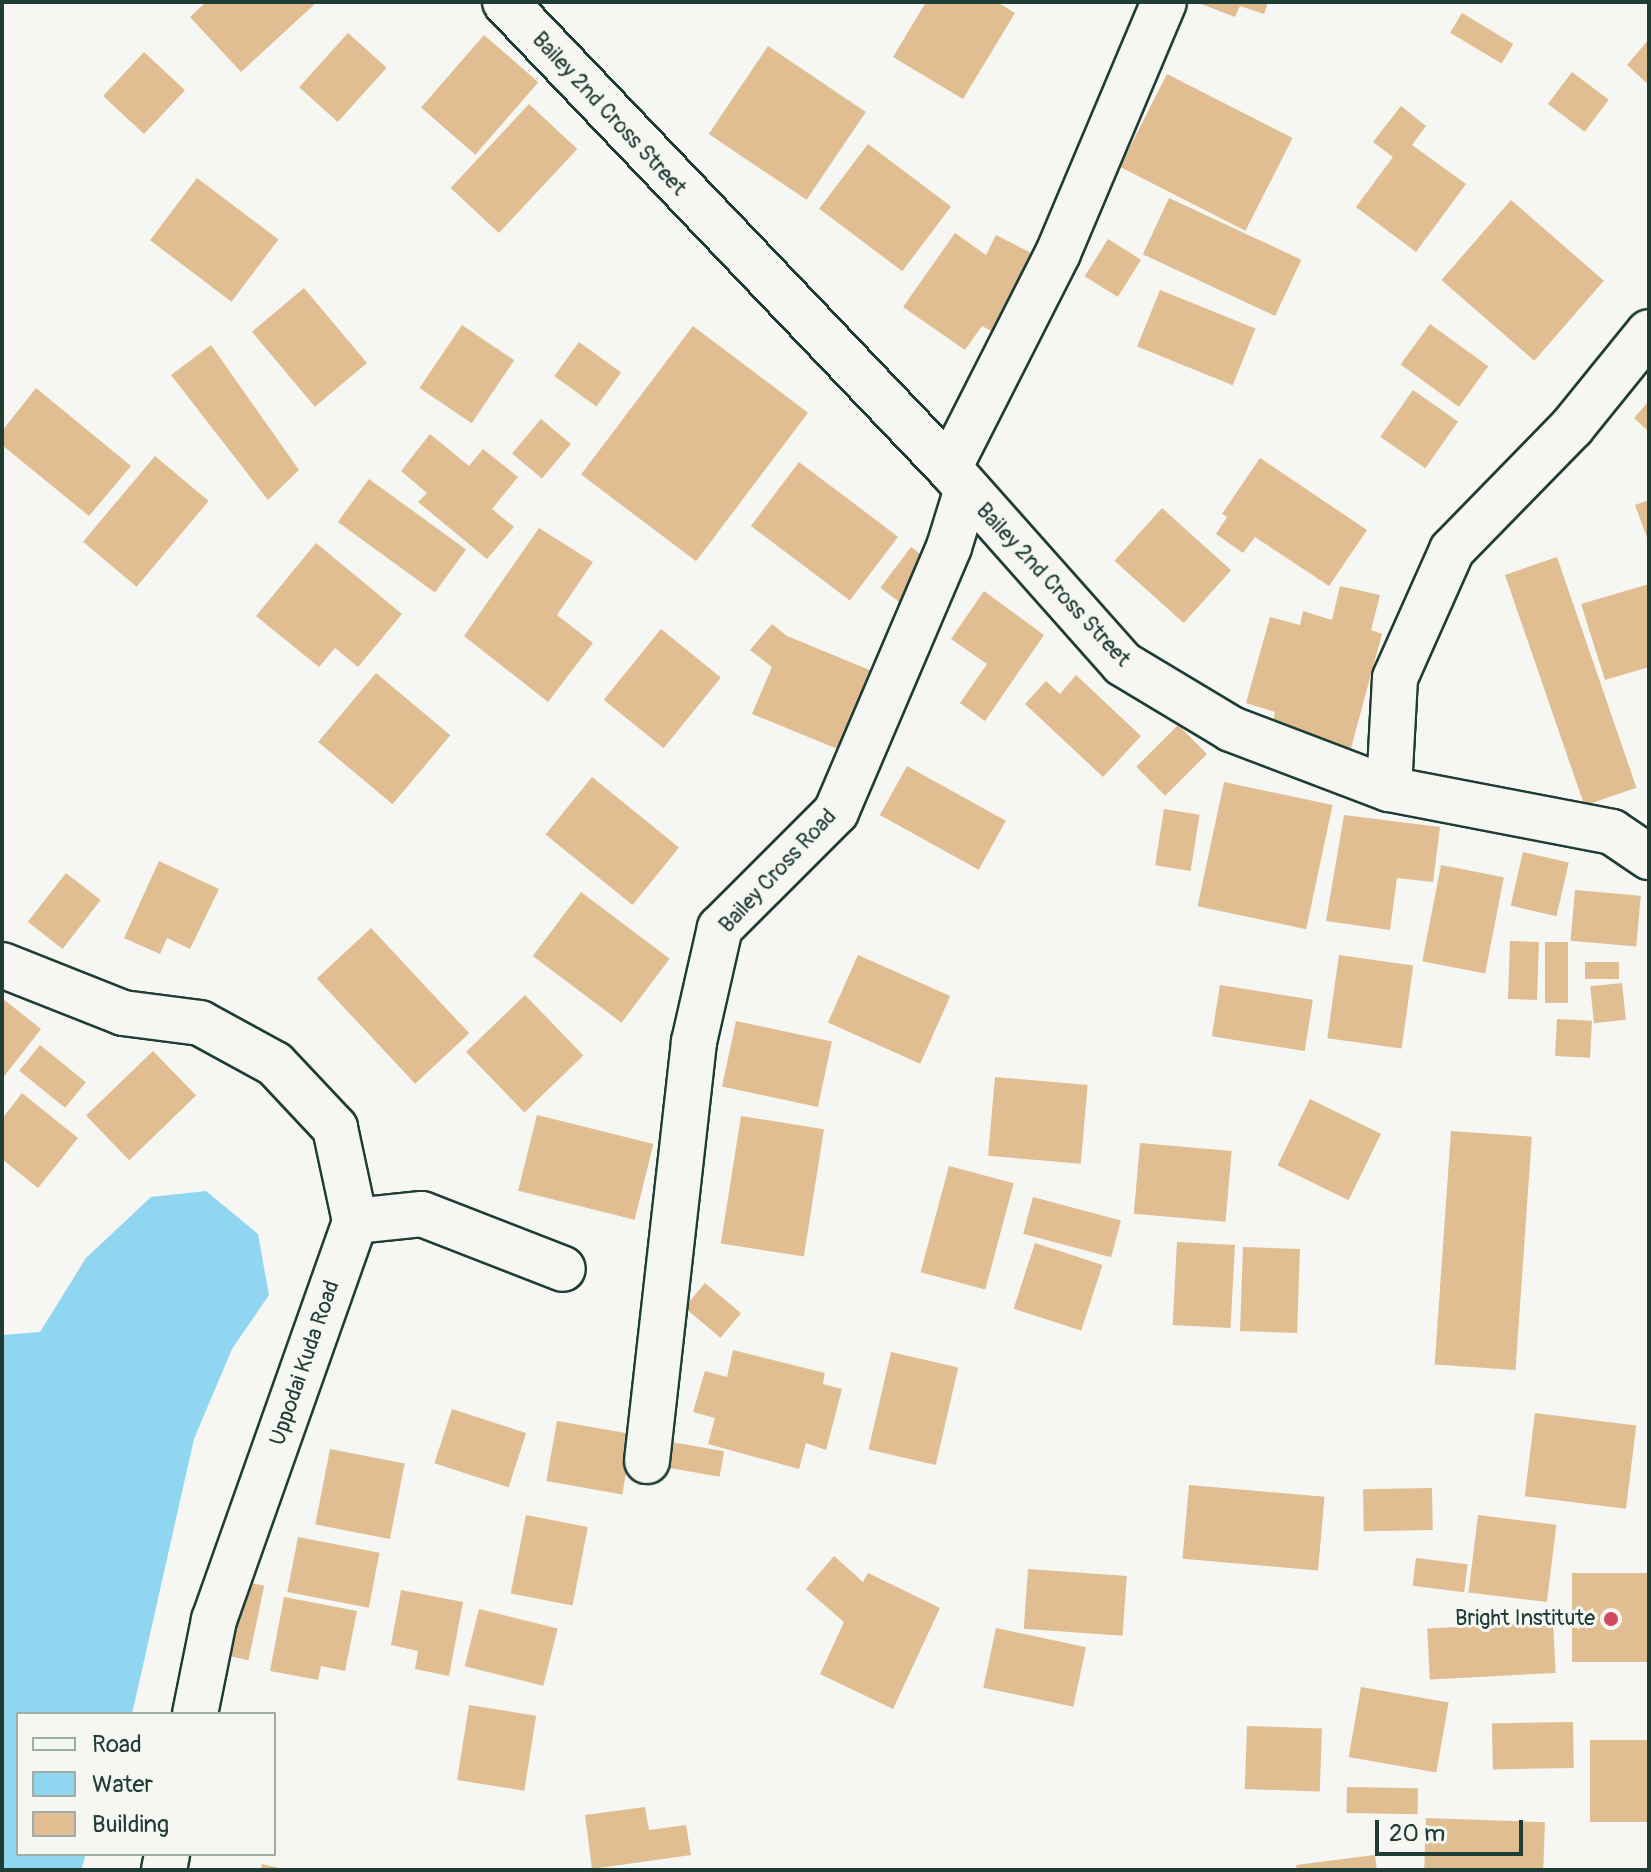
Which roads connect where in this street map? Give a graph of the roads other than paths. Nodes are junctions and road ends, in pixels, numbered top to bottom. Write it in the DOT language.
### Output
graph roads {
  1 [pos="505,2"];
  2 [pos="1164,2"];
  3 [pos="1649,332"];
  4 [pos="957,480"];
  5 [pos="1389,789"];
  6 [pos="1649,857"];
  7 [pos="2,965"];
  8 [pos="355,1221"];
  9 [pos="563,1269"];
  10 [pos="647,1461"];
  11 [pos="195,1712"];
  1 -- 4 [label="street, Bailey 2nd Cross Street"];
  2 -- 4 [label="street, Bailey Cross Road"];
  3 -- 5 [label="street"];
  4 -- 5 [label="street, Bailey 2nd Cross Street"];
  4 -- 10 [label="street, Bailey Cross Road"];
  5 -- 6 [label="street, Bailey 2nd Cross Street"];
  7 -- 8 [label="street"];
  8 -- 9 [label="street"];
  8 -- 11 [label="street, Uppodai Kuda Road"];
}
